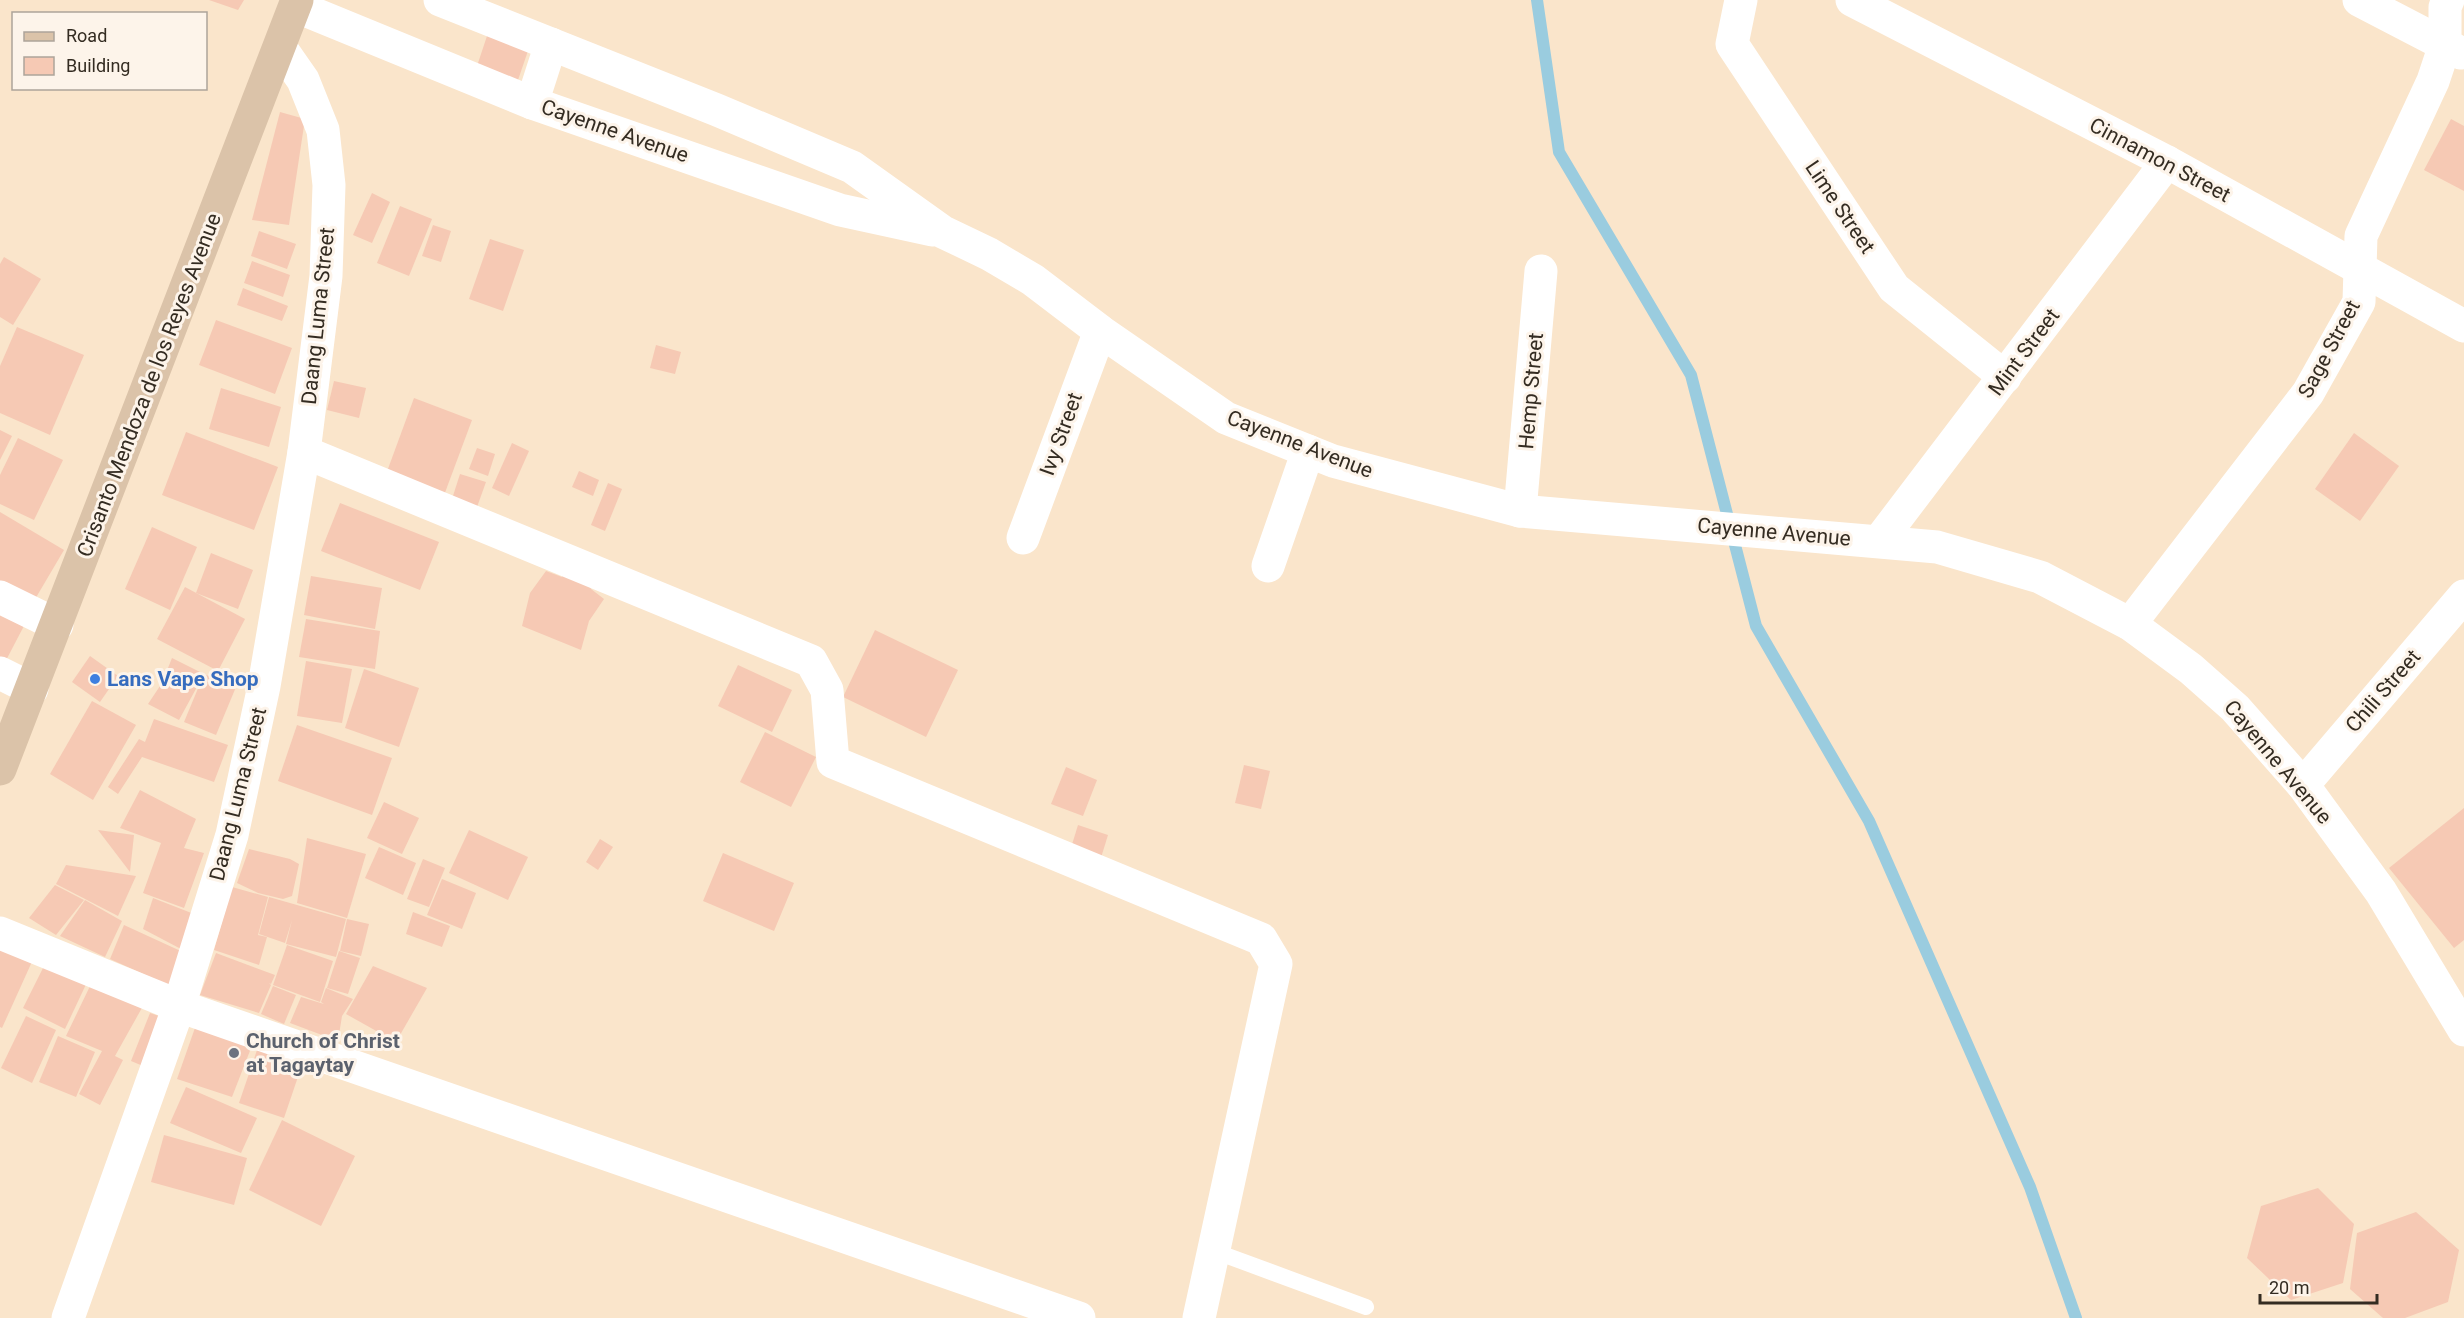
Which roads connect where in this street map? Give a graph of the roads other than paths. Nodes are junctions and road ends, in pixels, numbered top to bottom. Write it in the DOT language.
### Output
graph roads {
  1 [pos="440,0"];
  2 [pos="1741,0"];
  3 [pos="1852,0"];
  4 [pos="2359,0"];
  5 [pos="2448,0"];
  6 [pos="296,3"];
  7 [pos="552,44"];
  8 [pos="280,47"];
  9 [pos="2454,50"];
  10 [pos="531,103"];
  11 [pos="2167,162"];
  12 [pos="944,232"];
  13 [pos="2360,270"];
  14 [pos="1541,271"];
  15 [pos="2464,326"];
  16 [pos="1100,331"];
  17 [pos="2005,377"];
  18 [pos="1308,451"];
  19 [pos="304,452"];
  20 [pos="1520,511"];
  21 [pos="1023,538"];
  22 [pos="1880,540"];
  23 [pos="1268,566"];
  24 [pos="2464,596"];
  25 [pos="0,597"];
  26 [pos="2130,624"];
  27 [pos="57,625"];
  28 [pos="0,673"];
  29 [pos="32,689"];
  30 [pos="0,769"];
  31 [pos="2302,785"];
  32 [pos="0,933"];
  33 [pos="179,1005"];
  34 [pos="2464,1030"];
  35 [pos="1214,1251"];
  36 [pos="1366,1307"];
  37 [pos="68,1318"];
  38 [pos="1078,1318"];
  39 [pos="1199,1318"];
  1 -- 7 [label="street, Cayenne Avenue"];
  2 -- 17 [label="street, Lime Street"];
  3 -- 11 [label="street, Cinnamon Street"];
  4 -- 9 [label="street"];
  5 -- 9 [label="street, Sage Street"];
  6 -- 8 [label="main road, Crisanto Mendoza de los Reyes Avenue"];
  6 -- 10 [label="street, Cayenne Avenue"];
  7 -- 10 [label="street"];
  7 -- 12 [label="street, Cayenne Avenue"];
  8 -- 19 [label="street, Daang Luma Street"];
  8 -- 27 [label="main road, Crisanto Mendoza de los Reyes Avenue"];
  9 -- 13 [label="street, Sage Street"];
  10 -- 12 [label="street, Cayenne Avenue"];
  11 -- 13 [label="street, Cinnamon Street"];
  11 -- 17 [label="street, Mint Street"];
  12 -- 16 [label="street, Cayenne Avenue"];
  13 -- 15 [label="street, Cinnamon Street"];
  13 -- 26 [label="street, Sage Street"];
  14 -- 20 [label="street, Hemp Street"];
  16 -- 18 [label="street, Cayenne Avenue"];
  16 -- 21 [label="street, Ivy Street"];
  17 -- 22 [label="street, Mint Street"];
  18 -- 20 [label="street, Cayenne Avenue"];
  18 -- 23 [label="street"];
  19 -- 33 [label="street, Daang Luma Street"];
  19 -- 35 [label="street"];
  20 -- 22 [label="street, Cayenne Avenue"];
  22 -- 26 [label="street, Cayenne Avenue"];
  24 -- 31 [label="street, Chili Street"];
  25 -- 27 [label="street"];
  26 -- 31 [label="street, Cayenne Avenue"];
  27 -- 29 [label="main road, Crisanto Mendoza de los Reyes Avenue"];
  28 -- 29 [label="street"];
  29 -- 30 [label="main road, Crisanto Mendoza de los Reyes Avenue"];
  31 -- 34 [label="street, Cayenne Avenue"];
  32 -- 33 [label="street"];
  33 -- 37 [label="street, Daang Luma Street"];
  33 -- 38 [label="street"];
  35 -- 36 [label="lane"];
  35 -- 39 [label="street"];
}
